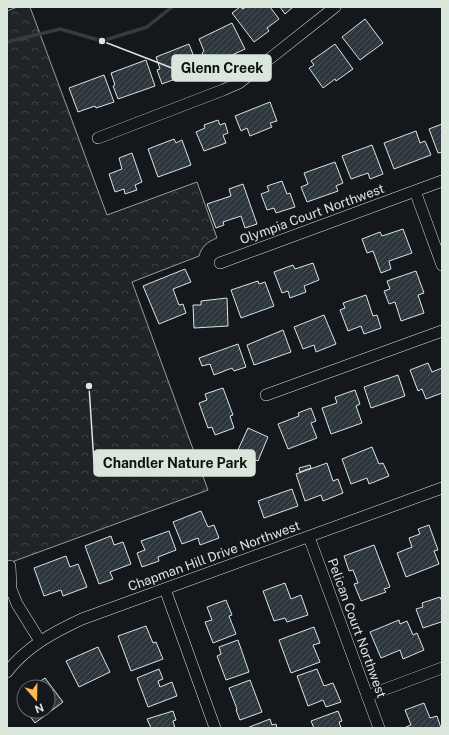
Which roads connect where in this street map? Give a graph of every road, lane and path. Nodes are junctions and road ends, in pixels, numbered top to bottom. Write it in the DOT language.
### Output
graph roads {
  1 [pos="335,7"];
  2 [pos="98,138"];
  3 [pos="442,181"];
  4 [pos="415,191"];
  5 [pos="220,263"];
  6 [pos="442,265"];
  7 [pos="442,331"];
  8 [pos="266,394"];
  9 [pos="442,488"];
  10 [pos="309,537"];
  11 [pos="10,566"];
  12 [pos="165,589"];
  13 [pos="40,641"];
  14 [pos="442,668"];
  15 [pos="7,672"];
  16 [pos="367,696"];
  17 [pos="215,728"];
  18 [pos="379,728"];
  1 -- 2 [label="street"];
  3 -- 4 [label="street, Olympia Court Northwest"];
  4 -- 5 [label="street, Olympia Court Northwest"];
  4 -- 6 [label="street"];
  7 -- 8 [label="street"];
  9 -- 10 [label="street, Chapman Hill Drive Northwest"];
  10 -- 12 [label="street, Chapman Hill Drive Northwest"];
  10 -- 16 [label="street, Pelican Court Northwest"];
  11 -- 13 [label="street"];
  12 -- 13 [label="street, Chapman Hill Drive Northwest"];
  12 -- 17 [label="street"];
  13 -- 15 [label="street, Chapman Hill Drive Northwest"];
  14 -- 16 [label="street"];
  16 -- 18 [label="street, Pelican Court Northwest"];
}
